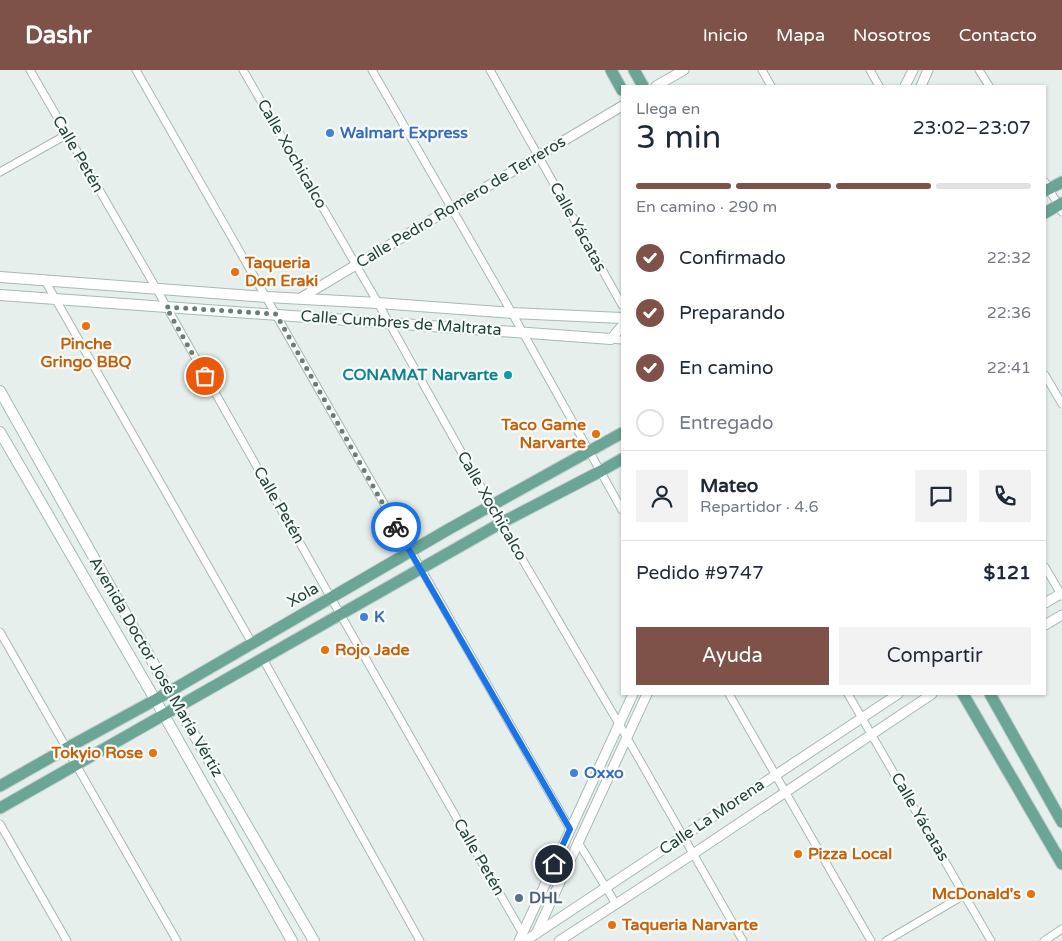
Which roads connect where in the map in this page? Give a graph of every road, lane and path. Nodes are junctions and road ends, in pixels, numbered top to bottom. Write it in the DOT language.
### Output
graph roads {
  1 [pos="30,70"];
  2 [pos="136,70"];
  3 [pos="244,70"];
  4 [pos="372,70"];
  5 [pos="490,70"];
  6 [pos="611,70"];
  7 [pos="634,70"];
  8 [pos="684,70"];
  9 [pos="762,70"];
  10 [pos="870,70"];
  11 [pos="913,70"];
  12 [pos="928,70"];
  13 [pos="979,70"];
  14 [pos="642,85"];
  15 [pos="658,85"];
  16 [pos="770,85"];
  17 [pos="879,85"];
  18 [pos="906,85"];
  19 [pos="921,85"];
  20 [pos="988,85"];
  21 [pos="621,88"];
  22 [pos="621,107"];
  23 [pos="66,135"];
  24 [pos="539,156"];
  25 [pos="0,172"];
  26 [pos="1062,182"];
  27 [pos="1046,188"];
  28 [pos="1061,207"];
  29 [pos="451,208"];
  30 [pos="1046,213"];
  31 [pos="356,265"];
  32 [pos="0,276"];
  33 [pos="44,279"];
  34 [pos="156,288"];
  35 [pos="0,295"];
  36 [pos="266,297"];
  37 [pos="56,299"];
  38 [pos="299,299"];
  39 [pos="378,303"];
  40 [pos="621,303"];
  41 [pos="166,307"];
  42 [pos="512,313"];
  43 [pos="276,314"];
  44 [pos="621,318"];
  45 [pos="388,323"];
  46 [pos="621,327"];
  47 [pos="522,332"];
  48 [pos="611,339"];
  49 [pos="621,340"];
  50 [pos="1046,377"];
  51 [pos="0,391"];
  52 [pos="1062,404"];
  53 [pos="0,432"];
  54 [pos="621,434"];
  55 [pos="589,451"];
  56 [pos="621,460"];
  57 [pos="601,472"];
  58 [pos="492,505"];
  59 [pos="621,508"];
  60 [pos="501,523"];
  61 [pos="410,552"];
  62 [pos="1046,569"];
  63 [pos="420,570"];
  64 [pos="1061,594"];
  65 [pos="331,598"];
  66 [pos="1046,602"];
  67 [pos="341,615"];
  68 [pos="1062,615"];
  69 [pos="1046,624"];
  70 [pos="0,632"];
  71 [pos="252,643"];
  72 [pos="263,659"];
  73 [pos="170,691"];
  74 [pos="633,695"];
  75 [pos="647,695"];
  76 [pos="729,695"];
  77 [pos="849,695"];
  78 [pos="896,695"];
  79 [pos="930,695"];
  80 [pos="964,695"];
  81 [pos="991,695"];
  82 [pos="155,700"];
  83 [pos="178,707"];
  84 [pos="164,715"];
  85 [pos="862,717"];
  86 [pos="619,724"];
  87 [pos="872,734"];
  88 [pos="627,738"];
  89 [pos="67,748"];
  90 [pos="77,765"];
  91 [pos="775,775"];
  92 [pos="0,786"];
  93 [pos="785,792"];
  94 [pos="0,808"];
  95 [pos="1062,822"];
  96 [pos="0,824"];
  97 [pos="570,829"];
  98 [pos="683,836"];
  99 [pos="578,842"];
  100 [pos="694,854"];
  101 [pos="1062,864"];
  102 [pos="606,888"];
  103 [pos="964,895"];
  104 [pos="616,904"];
  105 [pos="1062,929"];
  106 [pos="527,939"];
  107 [pos="67,941"];
  108 [pos="178,941"];
  109 [pos="292,941"];
  110 [pos="314,941"];
  111 [pos="420,941"];
  112 [pos="559,941"];
  113 [pos="743,941"];
  114 [pos="871,941"];
  115 [pos="886,941"];
  116 [pos="991,941"];
  117 [pos="1044,941"];
  1 -- 23 [label="street, Calle Petén"];
  2 -- 36 [label="street"];
  3 -- 31 [label="street, Calle Xochicalco"];
  4 -- 29 [label="street"];
  5 -- 24 [label="street, Calle Yácatas"];
  6 -- 21 [label="main road"];
  7 -- 14 [label="main road"];
  8 -- 15 [label="street"];
  9 -- 16 [label="street"];
  10 -- 17 [label="street"];
  11 -- 18 [label="street"];
  12 -- 19 [label="street"];
  13 -- 20 [label="street"];
  22 -- 24 [label="street, Calle Pedro Romero de Terreros"];
  23 -- 25 [label="street"];
  23 -- 34 [label="street, Calle Petén"];
  24 -- 29 [label="street, Calle Pedro Romero de Terreros"];
  24 -- 40 [label="street, Calle Yácatas"];
  26 -- 27 [label="main road"];
  27 -- 28 [label="street"];
  28 -- 30 [label="main road"];
  29 -- 31 [label="street, Calle Pedro Romero de Terreros"];
  29 -- 42 [label="street"];
  31 -- 38 [label="street, Calle Pedro Romero de Terreros"];
  31 -- 39 [label="street, Calle Xochicalco"];
  32 -- 33 [label="main road, Calle Cumbres de Maltrata"];
  33 -- 34 [label="main road, Calle Cumbres de Maltrata"];
  33 -- 37 [label="street"];
  34 -- 36 [label="main road, Calle Cumbres de Maltrata"];
  34 -- 41 [label="street, Calle Petén"];
  35 -- 37 [label="main road, Calle Cumbres de Maltrata"];
  36 -- 38 [label="main road, Calle Cumbres de Maltrata"];
  36 -- 43 [label="street"];
  37 -- 41 [label="main road, Calle Cumbres de Maltrata"];
  37 -- 71 [label="street"];
  38 -- 39 [label="main road, Calle Cumbres de Maltrata"];
  39 -- 42 [label="main road, Calle Cumbres de Maltrata"];
  39 -- 45 [label="street, Calle Xochicalco"];
  41 -- 43 [label="main road, Calle Cumbres de Maltrata"];
  41 -- 65 [label="street, Calle Petén"];
  42 -- 44 [label="main road, Calle Cumbres de Maltrata"];
  42 -- 47 [label="street"];
  43 -- 45 [label="main road, Calle Cumbres de Maltrata"];
  43 -- 61 [label="street"];
  45 -- 47 [label="main road, Calle Cumbres de Maltrata"];
  45 -- 58 [label="street, Calle Xochicalco"];
  46 -- 48 [label="street"];
  47 -- 48 [label="main road, Calle Cumbres de Maltrata"];
  47 -- 55 [label="street"];
  48 -- 49 [label="street, Calle Cumbres de Maltrata"];
  50 -- 52 [label="street"];
  51 -- 73 [label="main road, Avenida Doctor José María Vértiz"];
  53 -- 82 [label="main road, Avenida Doctor José María Vértiz"];
  54 -- 55 [label="main road, Xola"];
  55 -- 57 [label="street"];
  55 -- 58 [label="main road, Xola"];
  56 -- 57 [label="main road"];
  57 -- 59 [label="street"];
  57 -- 60 [label="main road"];
  58 -- 60 [label="street, Calle Xochicalco"];
  58 -- 61 [label="main road, Xola"];
  60 -- 63 [label="main road"];
  60 -- 86 [label="street, Calle Xochicalco"];
  61 -- 63 [label="street"];
  61 -- 65 [label="main road, Xola"];
  62 -- 64 [label="street"];
  63 -- 67 [label="main road"];
  63 -- 97 [label="street"];
  64 -- 66 [label="street"];
  65 -- 67 [label="street, Calle Petén"];
  65 -- 71 [label="main road, Xola"];
  67 -- 72 [label="main road"];
  67 -- 106 [label="street, Calle Petén"];
  68 -- 69 [label="street"];
  70 -- 89 [label="street"];
  71 -- 73 [label="main road, Xola"];
  72 -- 83 [label="main road"];
  72 -- 111 [label="street"];
  73 -- 82 [label="main road, Xola"];
  73 -- 83 [label="main road, Avenida Doctor José María Vértiz"];
  74 -- 86 [label="street"];
  75 -- 88 [label="street"];
  76 -- 91 [label="street"];
  77 -- 85 [label="street, Calle Yácatas"];
  78 -- 85 [label="street, Calle La Morena"];
  79 -- 87 [label="street, Calle La Morena"];
  80 -- 101 [label="main road"];
  81 -- 95 [label="main road"];
  82 -- 84 [label="main road, Avenida Doctor José María Vértiz"];
  82 -- 89 [label="main road, Xola"];
  83 -- 84 [label="main road"];
  83 -- 110 [label="main road, Avenida Doctor José María Vértiz"];
  84 -- 90 [label="main road"];
  84 -- 109 [label="main road, Avenida Doctor José María Vértiz"];
  85 -- 87 [label="street, Calle Yácatas"];
  85 -- 91 [label="street, Calle La Morena"];
  86 -- 88 [label="street, Calle Xochicalco"];
  86 -- 97 [label="street"];
  87 -- 93 [label="street, Calle La Morena"];
  87 -- 103 [label="street, Calle Yácatas"];
  88 -- 98 [label="street, Calle Xochicalco"];
  88 -- 99 [label="street"];
  89 -- 90 [label="street"];
  89 -- 92 [label="main road, Xola"];
  90 -- 94 [label="main road"];
  90 -- 108 [label="street"];
  91 -- 93 [label="street"];
  91 -- 98 [label="street, Calle La Morena"];
  93 -- 100 [label="street, Calle La Morena"];
  93 -- 114 [label="street"];
  96 -- 107 [label="street"];
  97 -- 106 [label="street"];
  98 -- 100 [label="street, Calle Xochicalco"];
  98 -- 102 [label="street, Calle La Morena"];
  99 -- 102 [label="street"];
  99 -- 106 [label="street"];
  100 -- 104 [label="street, Calle La Morena"];
  100 -- 113 [label="street, Calle Xochicalco"];
  102 -- 104 [label="street"];
  102 -- 106 [label="street, Calle La Morena"];
  103 -- 115 [label="street"];
  103 -- 116 [label="street, Calle Yácatas"];
  104 -- 112 [label="street, Calle La Morena"];
  105 -- 117 [label="street"];
}
